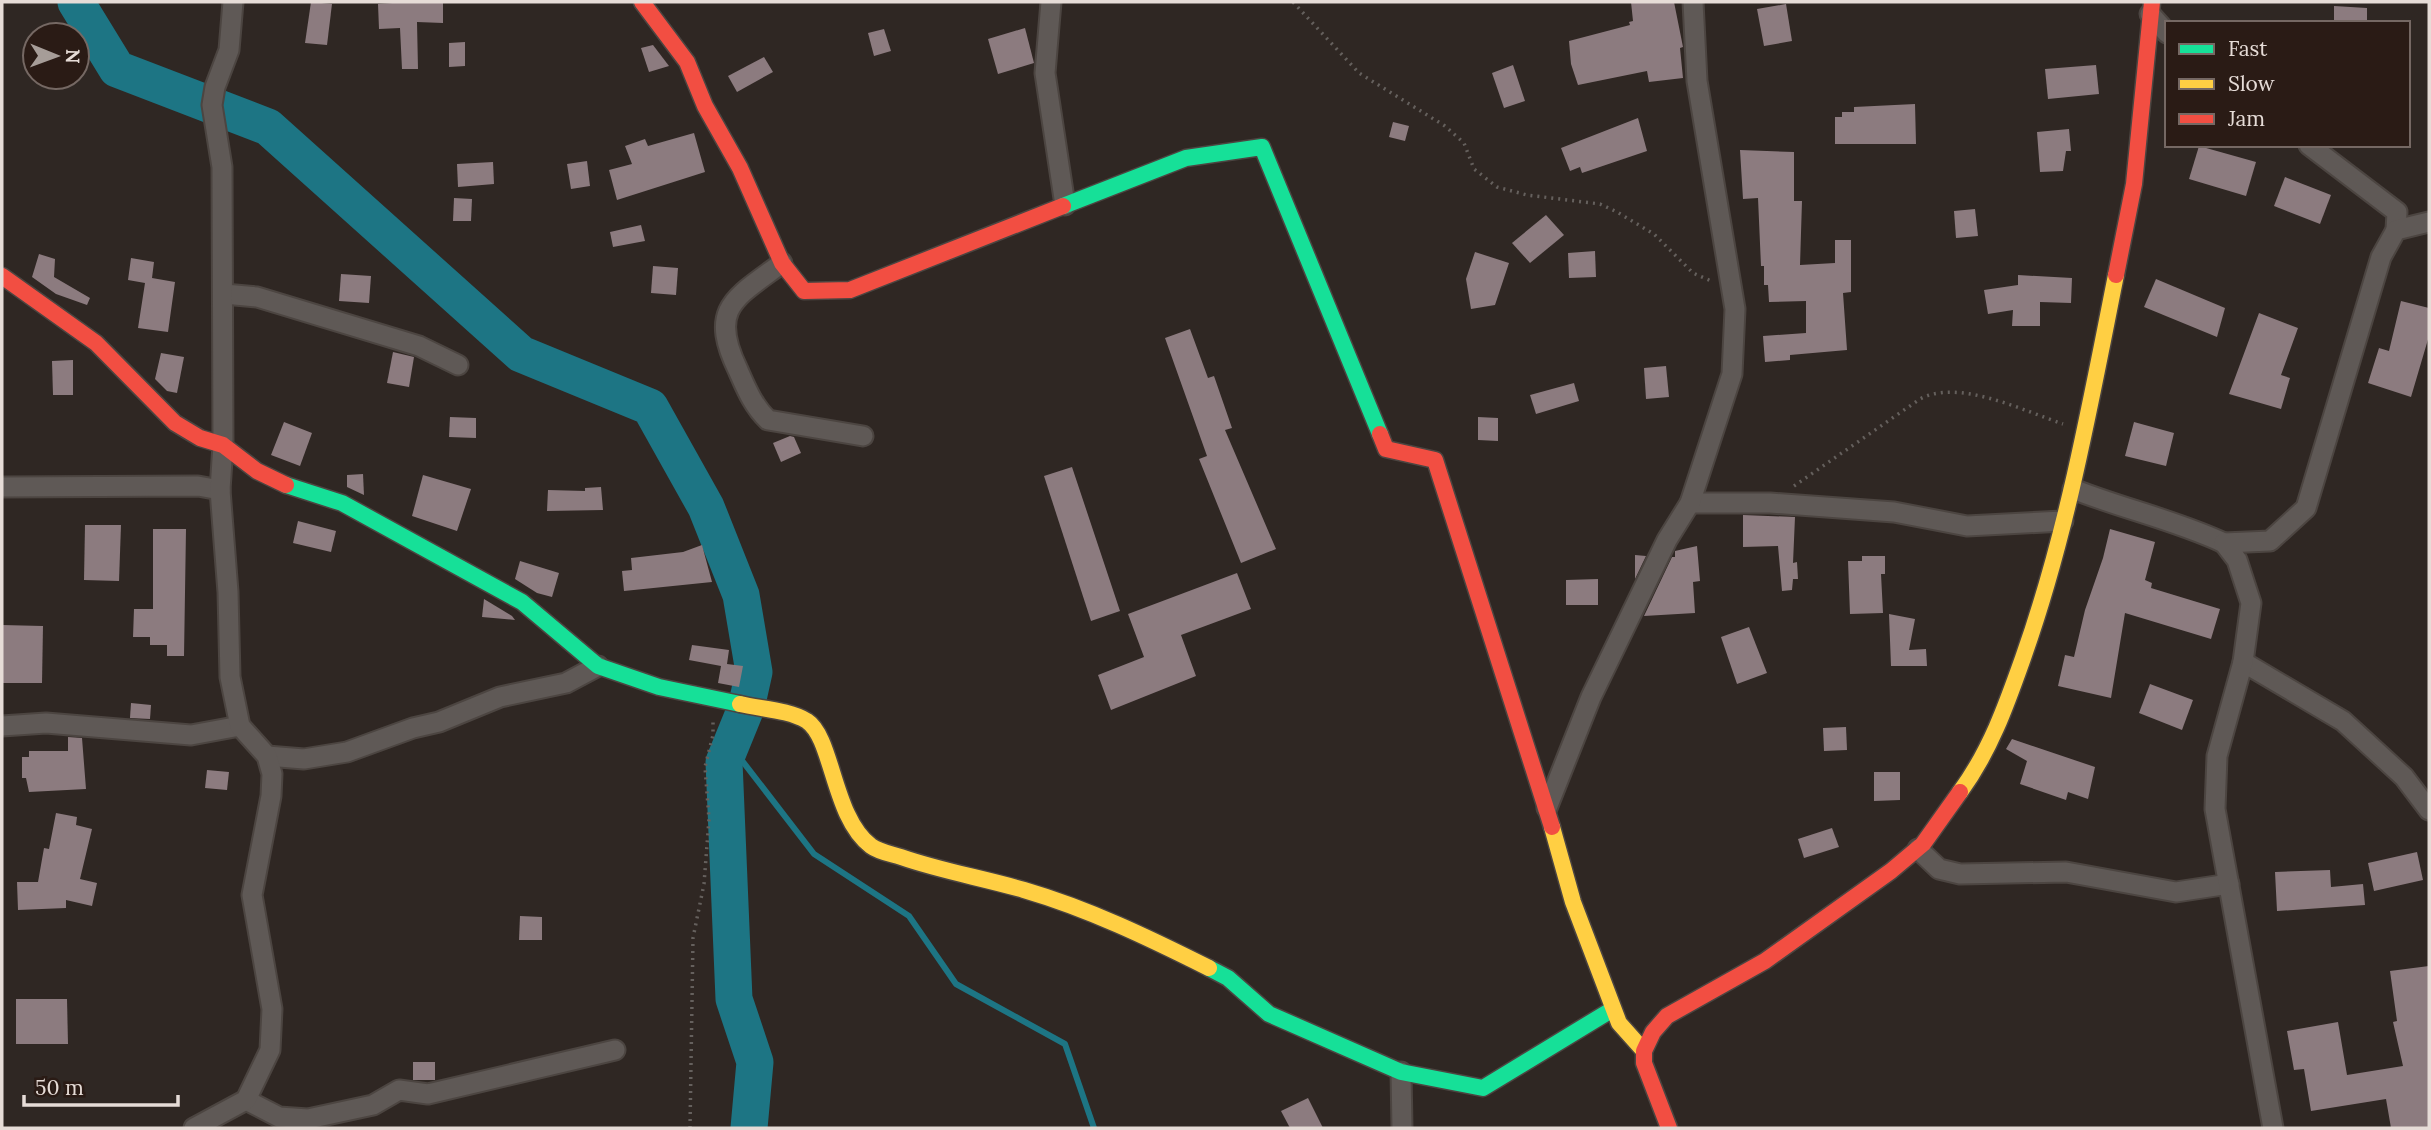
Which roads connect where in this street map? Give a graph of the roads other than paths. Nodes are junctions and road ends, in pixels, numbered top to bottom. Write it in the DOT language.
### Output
graph roads {
  1 [pos="233,2"];
  2 [pos="642,2"];
  3 [pos="1051,2"];
  4 [pos="1693,2"];
  5 [pos="2151,8"];
  6 [pos="2165,30"];
  7 [pos="2312,147"];
  8 [pos="1065,205"];
  9 [pos="2429,222"];
  10 [pos="2396,230"];
  11 [pos="782,262"];
  12 [pos="2,276"];
  13 [pos="224,294"];
  14 [pos="458,365"];
  15 [pos="863,436"];
  16 [pos="223,445"];
  17 [pos="2,487"];
  18 [pos="220,489"];
  19 [pos="2073,489"];
  20 [pos="1690,503"];
  21 [pos="2063,521"];
  22 [pos="2224,543"];
  23 [pos="2243,662"];
  24 [pos="598,666"];
  25 [pos="2,726"];
  26 [pos="240,726"];
  27 [pos="267,756"];
  28 [pos="1547,807"];
  29 [pos="2429,810"];
  30 [pos="1918,849"];
  31 [pos="2229,884"];
  32 [pos="1614,1009"];
  33 [pos="615,1050"];
  34 [pos="1644,1051"];
  35 [pos="1401,1072"];
  36 [pos="246,1100"];
  37 [pos="194,1128"];
  38 [pos="1402,1128"];
  39 [pos="1669,1128"];
  40 [pos="2273,1128"];
  1 -- 13 [label="street"];
  2 -- 11 [label="street"];
  3 -- 8 [label="street"];
  4 -- 20 [label="street"];
  5 -- 6 [label="street"];
  5 -- 19 [label="street"];
  7 -- 10 [label="street"];
  8 -- 11 [label="street"];
  8 -- 28 [label="street"];
  9 -- 10 [label="street"];
  10 -- 22 [label="street"];
  11 -- 15 [label="street"];
  12 -- 16 [label="street"];
  13 -- 14 [label="street"];
  13 -- 16 [label="street"];
  16 -- 18 [label="street"];
  16 -- 24 [label="street"];
  17 -- 18 [label="street"];
  18 -- 26 [label="street"];
  19 -- 21 [label="street"];
  19 -- 22 [label="street"];
  20 -- 21 [label="street"];
  20 -- 28 [label="street"];
  21 -- 30 [label="street"];
  22 -- 23 [label="street"];
  23 -- 29 [label="street"];
  23 -- 31 [label="street"];
  24 -- 27 [label="street"];
  24 -- 35 [label="street"];
  25 -- 26 [label="street"];
  26 -- 27 [label="street"];
  27 -- 36 [label="street"];
  28 -- 32 [label="street"];
  30 -- 31 [label="street"];
  30 -- 34 [label="street"];
  31 -- 40 [label="street"];
  32 -- 34 [label="street"];
  32 -- 35 [label="street"];
  33 -- 36 [label="street"];
  34 -- 39 [label="street"];
  35 -- 38 [label="street"];
  36 -- 37 [label="street"];
}
